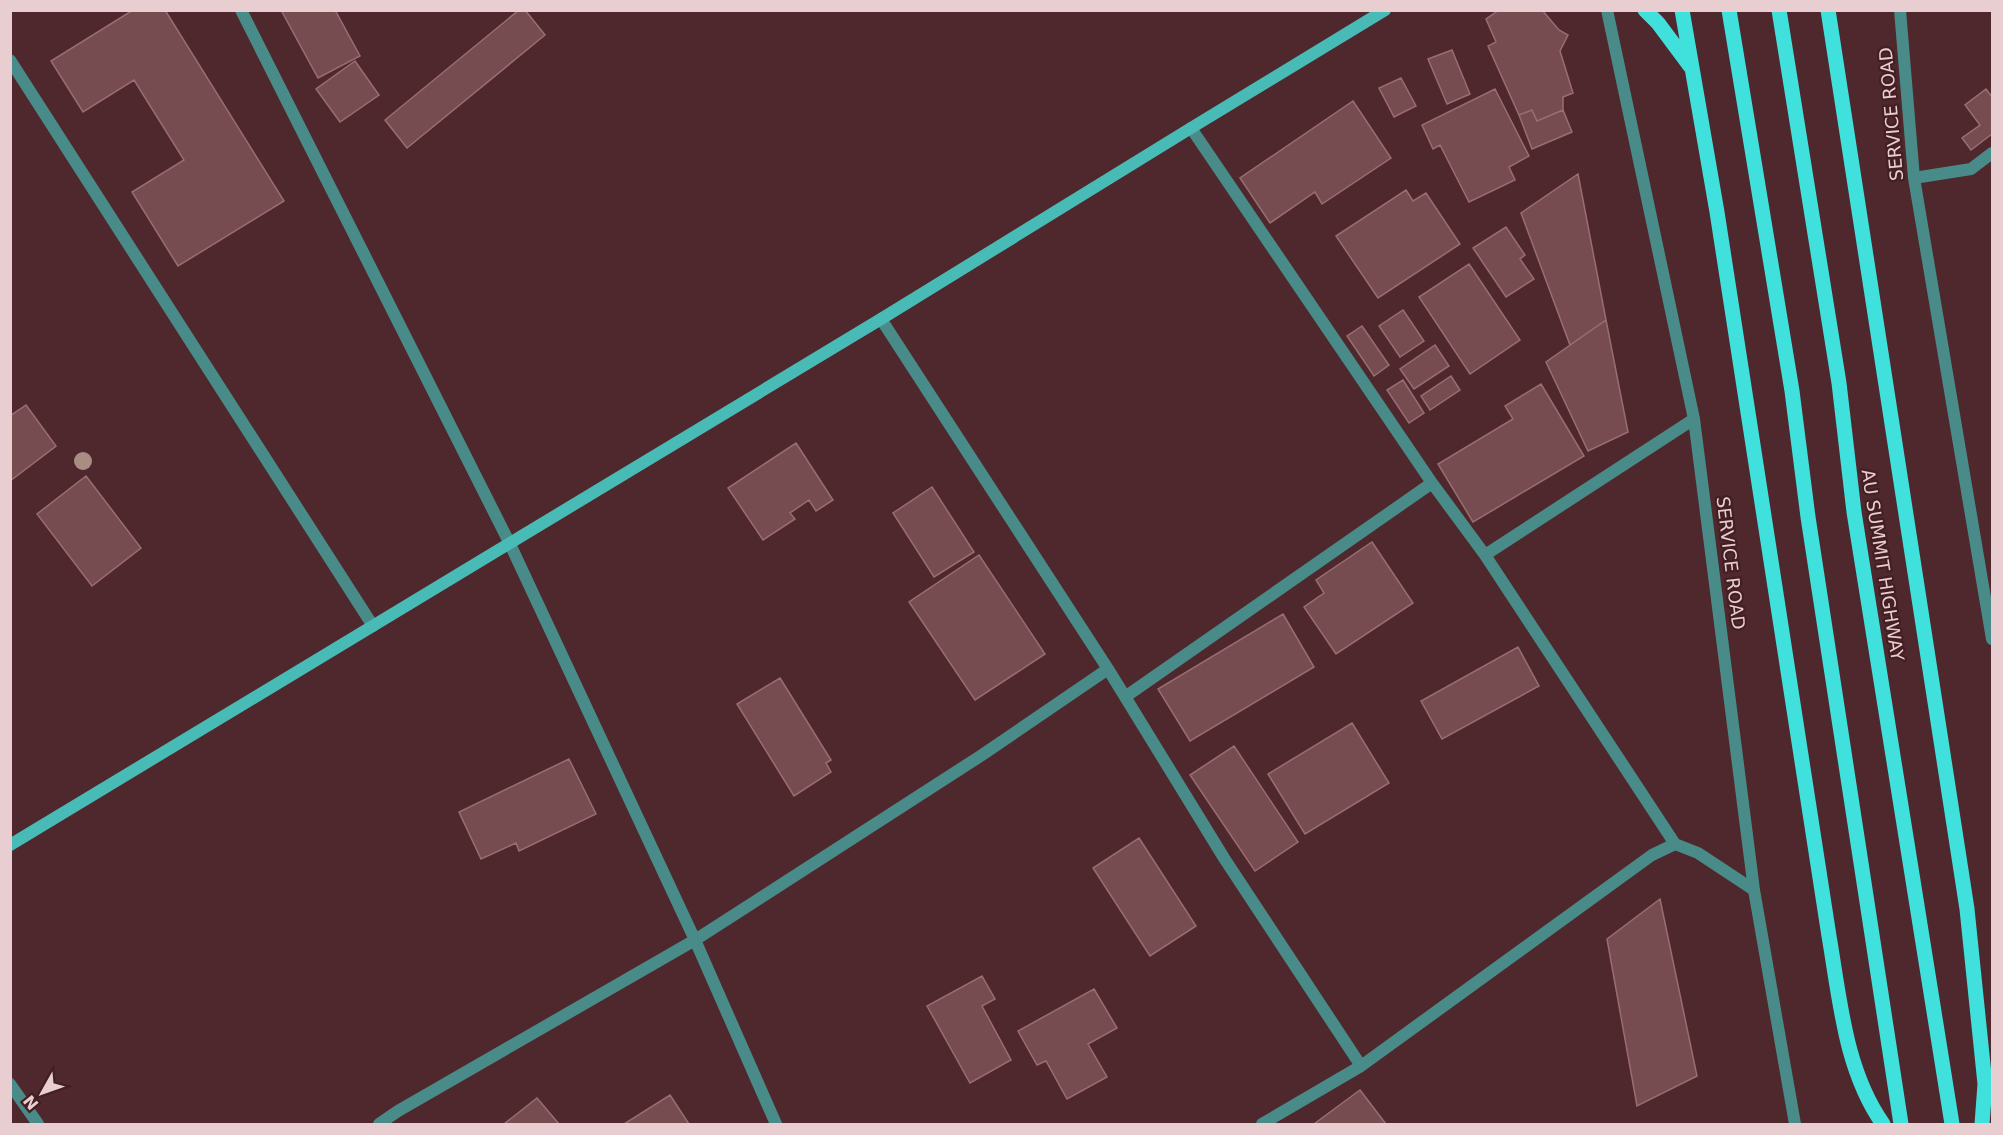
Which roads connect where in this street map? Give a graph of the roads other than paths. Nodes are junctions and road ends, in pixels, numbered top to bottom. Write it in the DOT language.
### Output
graph roads {
  1 [pos="241,10"];
  2 [pos="1385,10"];
  3 [pos="1607,10"];
  4 [pos="1645,10"];
  5 [pos="1682,10"];
  6 [pos="1729,10"];
  7 [pos="1779,10"];
  8 [pos="1828,10"];
  9 [pos="1900,10"];
  10 [pos="10,60"];
  11 [pos="1692,68"];
  12 [pos="1191,128"];
  13 [pos="1992,153"];
  14 [pos="1914,178"];
  15 [pos="881,319"];
  16 [pos="1694,419"];
  17 [pos="1432,483"];
  18 [pos="510,544"];
  19 [pos="1485,555"];
  20 [pos="1985,588"];
  21 [pos="1992,601"];
  22 [pos="374,626"];
  23 [pos="1992,639"];
  24 [pos="1108,669"];
  25 [pos="1125,698"];
  26 [pos="1675,844"];
  27 [pos="10,845"];
  28 [pos="1754,890"];
  29 [pos="695,940"];
  30 [pos="1361,1066"];
  31 [pos="10,1084"];
  32 [pos="38,1125"];
  33 [pos="380,1125"];
  34 [pos="776,1125"];
  35 [pos="1262,1125"];
  36 [pos="1795,1125"];
  37 [pos="1883,1125"];
  38 [pos="1901,1125"];
  39 [pos="1952,1125"];
  40 [pos="1982,1125"];
  1 -- 18 [label="street"];
  2 -- 12 [label="street"];
  3 -- 16 [label="street, SERVICE ROAD"];
  4 -- 11 [label="main road"];
  5 -- 11 [label="main road"];
  6 -- 38 [label="main road"];
  7 -- 39 [label="main road, AU SUMMIT HIGHWAY"];
  8 -- 40 [label="main road"];
  9 -- 14 [label="street, SERVICE ROAD"];
  10 -- 22 [label="street"];
  11 -- 37 [label="main road"];
  12 -- 15 [label="street"];
  12 -- 17 [label="street"];
  13 -- 14 [label="street"];
  14 -- 20 [label="street, SERVICE ROAD"];
  15 -- 18 [label="street"];
  15 -- 24 [label="street"];
  16 -- 19 [label="street"];
  16 -- 28 [label="street, SERVICE ROAD"];
  17 -- 19 [label="street"];
  17 -- 25 [label="street"];
  18 -- 22 [label="street"];
  18 -- 29 [label="street"];
  19 -- 26 [label="street"];
  20 -- 21 [label="street"];
  20 -- 23 [label="street, SERVICE ROAD"];
  22 -- 27 [label="street"];
  24 -- 25 [label="street"];
  24 -- 29 [label="street"];
  25 -- 30 [label="street"];
  26 -- 28 [label="street"];
  26 -- 30 [label="street"];
  28 -- 36 [label="street, SERVICE ROAD"];
  29 -- 33 [label="street"];
  29 -- 34 [label="street"];
  30 -- 35 [label="street"];
  31 -- 32 [label="street"];
}
